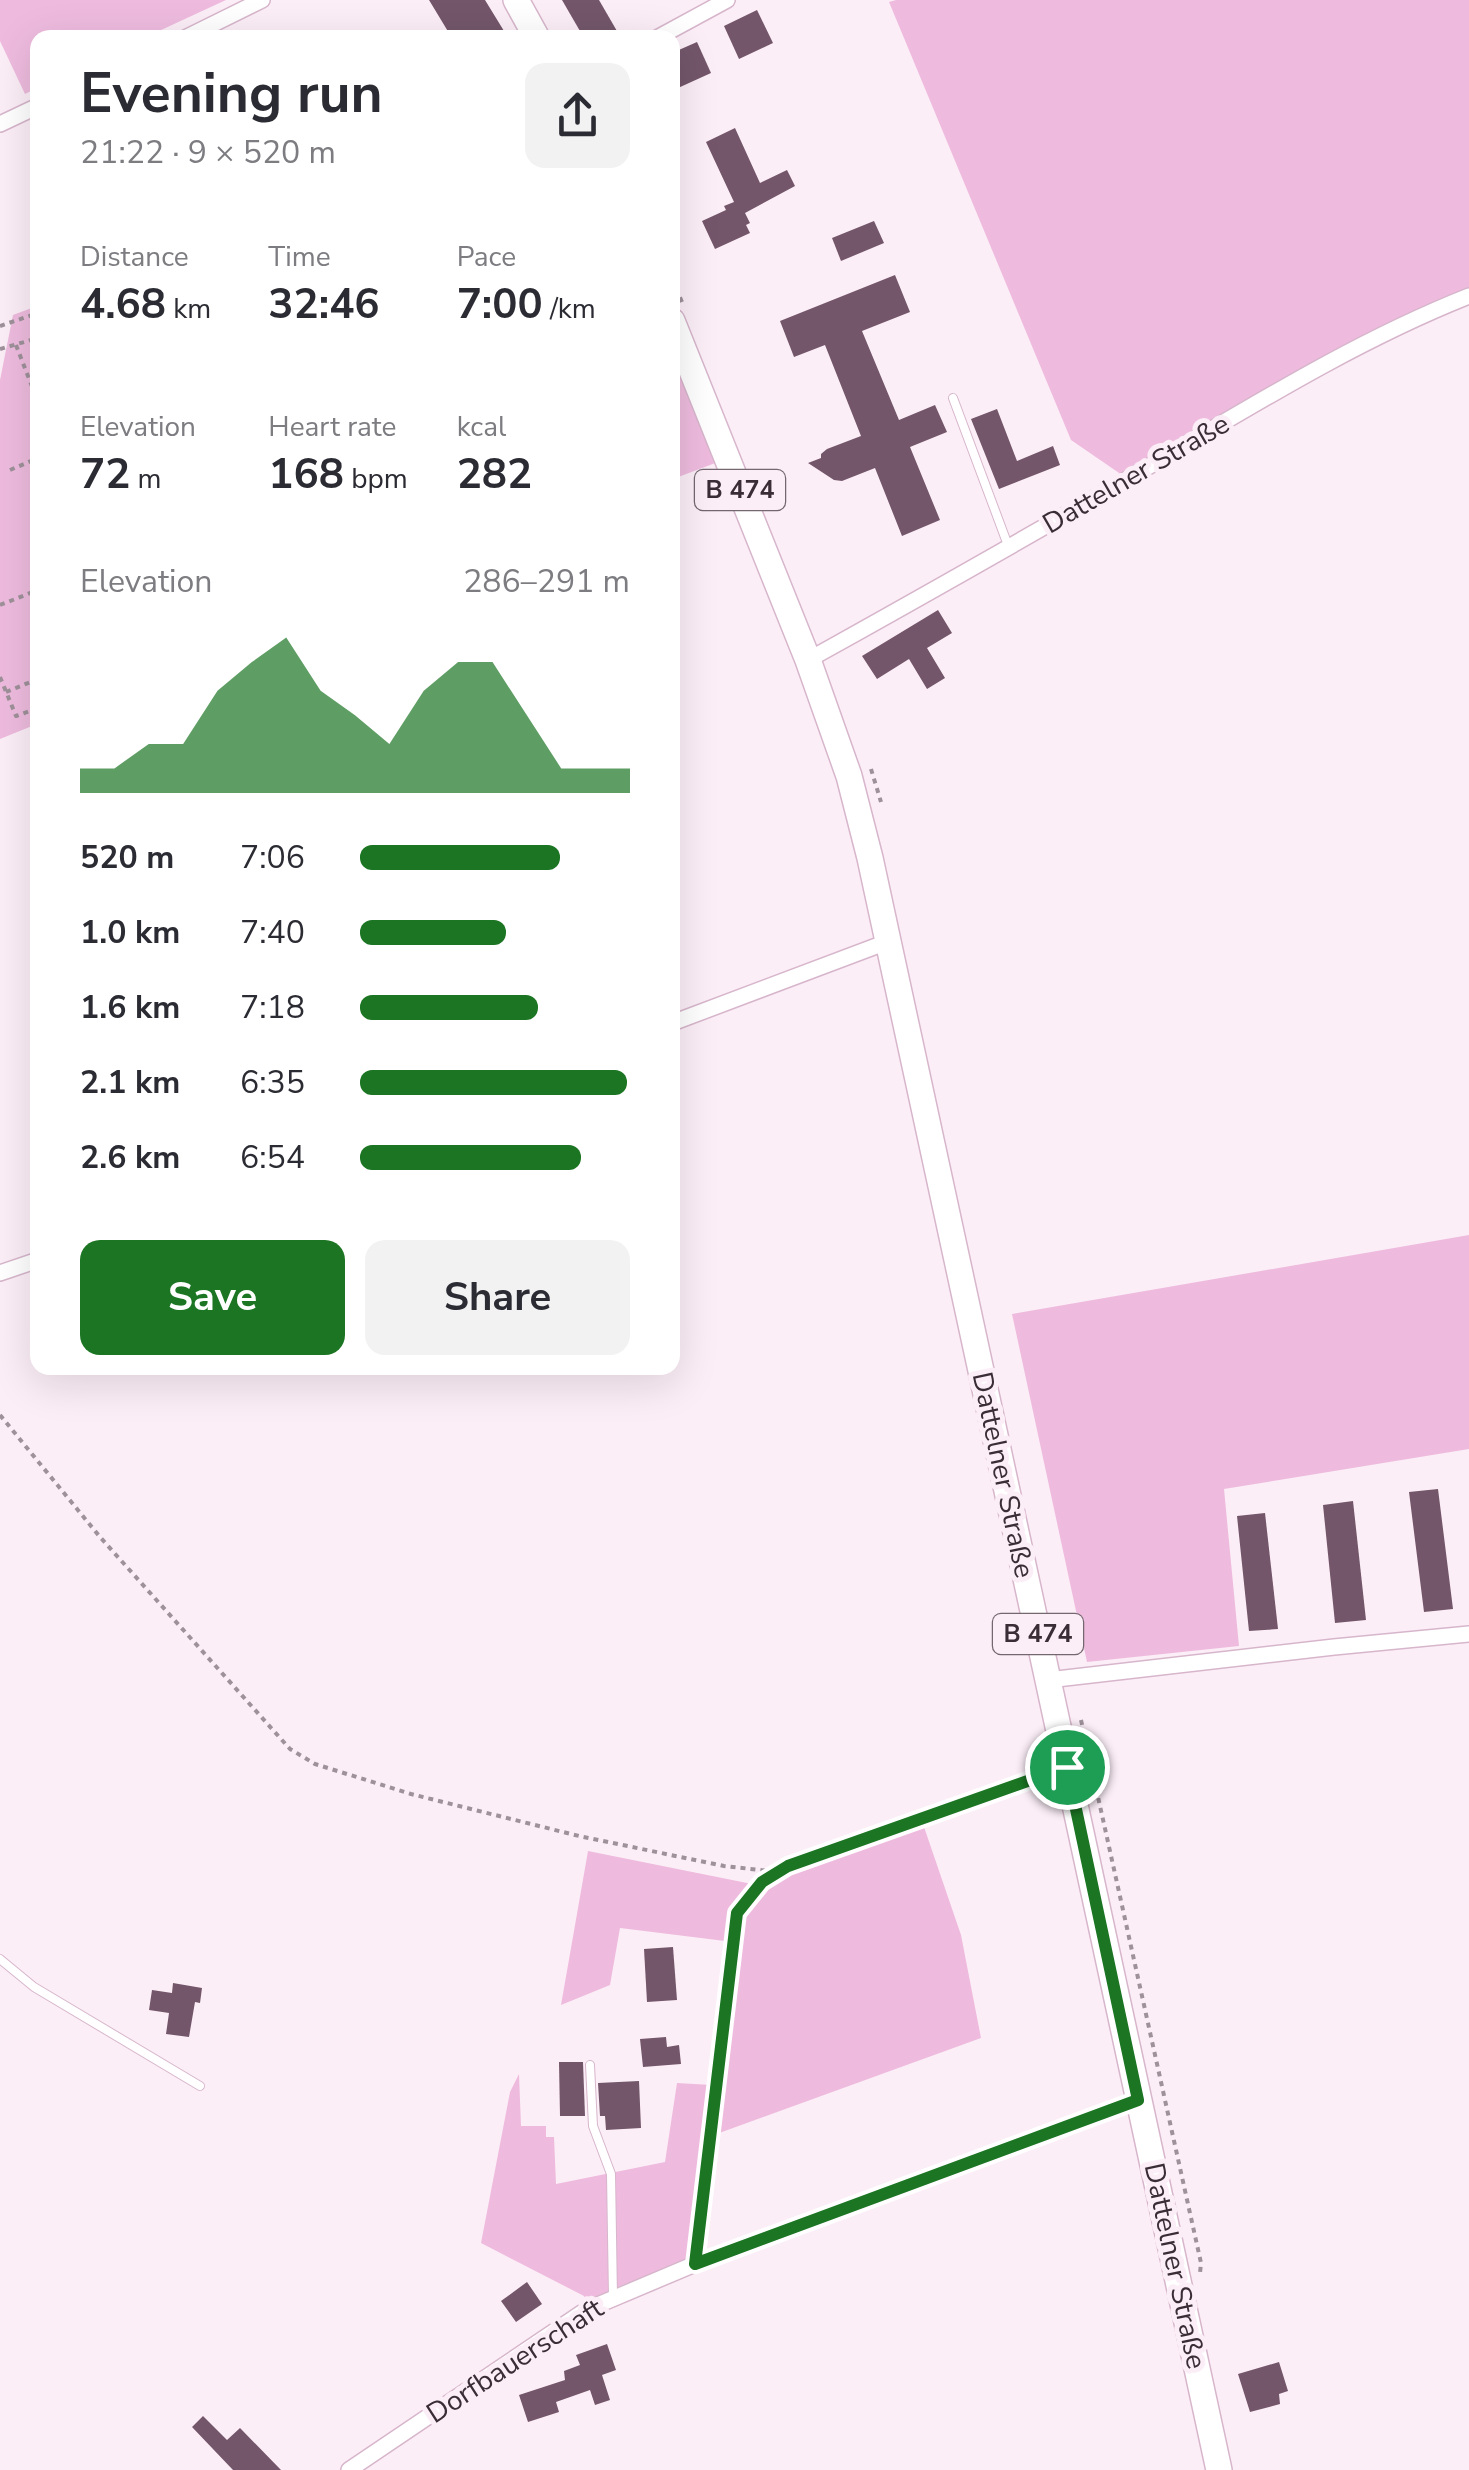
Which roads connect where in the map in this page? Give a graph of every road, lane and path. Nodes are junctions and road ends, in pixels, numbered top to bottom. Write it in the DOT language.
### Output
graph roads {
  1 [pos="262,0"];
  2 [pos="516,0"];
  3 [pos="721,1"];
  4 [pos="215,30"];
  5 [pos="533,30"];
  6 [pos="671,30"];
  7 [pos="30,110"];
  8 [pos="0,124"];
  9 [pos="1469,296"];
  10 [pos="30,315"];
  11 [pos="0,326"];
  12 [pos="680,340"];
  13 [pos="30,341"];
  14 [pos="16,345"];
  15 [pos="0,349"];
  16 [pos="30,381"];
  17 [pos="953,398"];
  18 [pos="30,461"];
  19 [pos="10,470"];
  20 [pos="1009,548"];
  21 [pos="30,593"];
  22 [pos="0,605"];
  23 [pos="808,660"];
  24 [pos="0,677"];
  25 [pos="30,683"];
  26 [pos="6,692"];
  27 [pos="30,711"];
  28 [pos="887,942"];
  29 [pos="680,1020"];
  30 [pos="30,1263"];
  31 [pos="0,1274"];
  32 [pos="0,1415"];
  33 [pos="1469,1634"];
  34 [pos="1048,1680"];
  35 [pos="1067,1767"];
  36 [pos="778,1872"];
  37 [pos="0,1958"];
  38 [pos="590,2065"];
  39 [pos="200,2086"];
  40 [pos="1138,2100"];
  41 [pos="695,2264"];
  42 [pos="613,2298"];
  43 [pos="349,2470"];
  44 [pos="1219,2470"];
  1 -- 4 [label="street"];
  2 -- 5 [label="main road"];
  3 -- 6 [label="street"];
  7 -- 8 [label="street"];
  9 -- 20 [label="street, Dattelner Straße"];
  10 -- 11 [label="path"];
  12 -- 23 [label="main road, Dattelner Straße / B 474"];
  13 -- 14 [label="path"];
  14 -- 15 [label="path"];
  14 -- 16 [label="path"];
  17 -- 20 [label="lane"];
  18 -- 19 [label="path"];
  20 -- 23 [label="street, Dattelner Straße"];
  21 -- 22 [label="path"];
  23 -- 28 [label="main road, Dattelner Straße / B 474"];
  24 -- 26 [label="path"];
  25 -- 26 [label="path"];
  26 -- 27 [label="path"];
  28 -- 29 [label="street"];
  28 -- 34 [label="main road, Dattelner Straße / B 474"];
  30 -- 31 [label="street"];
  32 -- 36 [label="path"];
  33 -- 34 [label="street"];
  34 -- 35 [label="main road, Dattelner Straße / B 474"];
  35 -- 36 [label="path"];
  35 -- 40 [label="main road, Dattelner Straße / B 474"];
  36 -- 41 [label="path"];
  37 -- 39 [label="lane"];
  38 -- 42 [label="lane"];
  40 -- 41 [label="street, Dorfbauerschaft"];
  40 -- 44 [label="main road, Dattelner Straße / B 474"];
  41 -- 42 [label="street, Dorfbauerschaft"];
  42 -- 43 [label="street, Dorfbauerschaft"];
}
